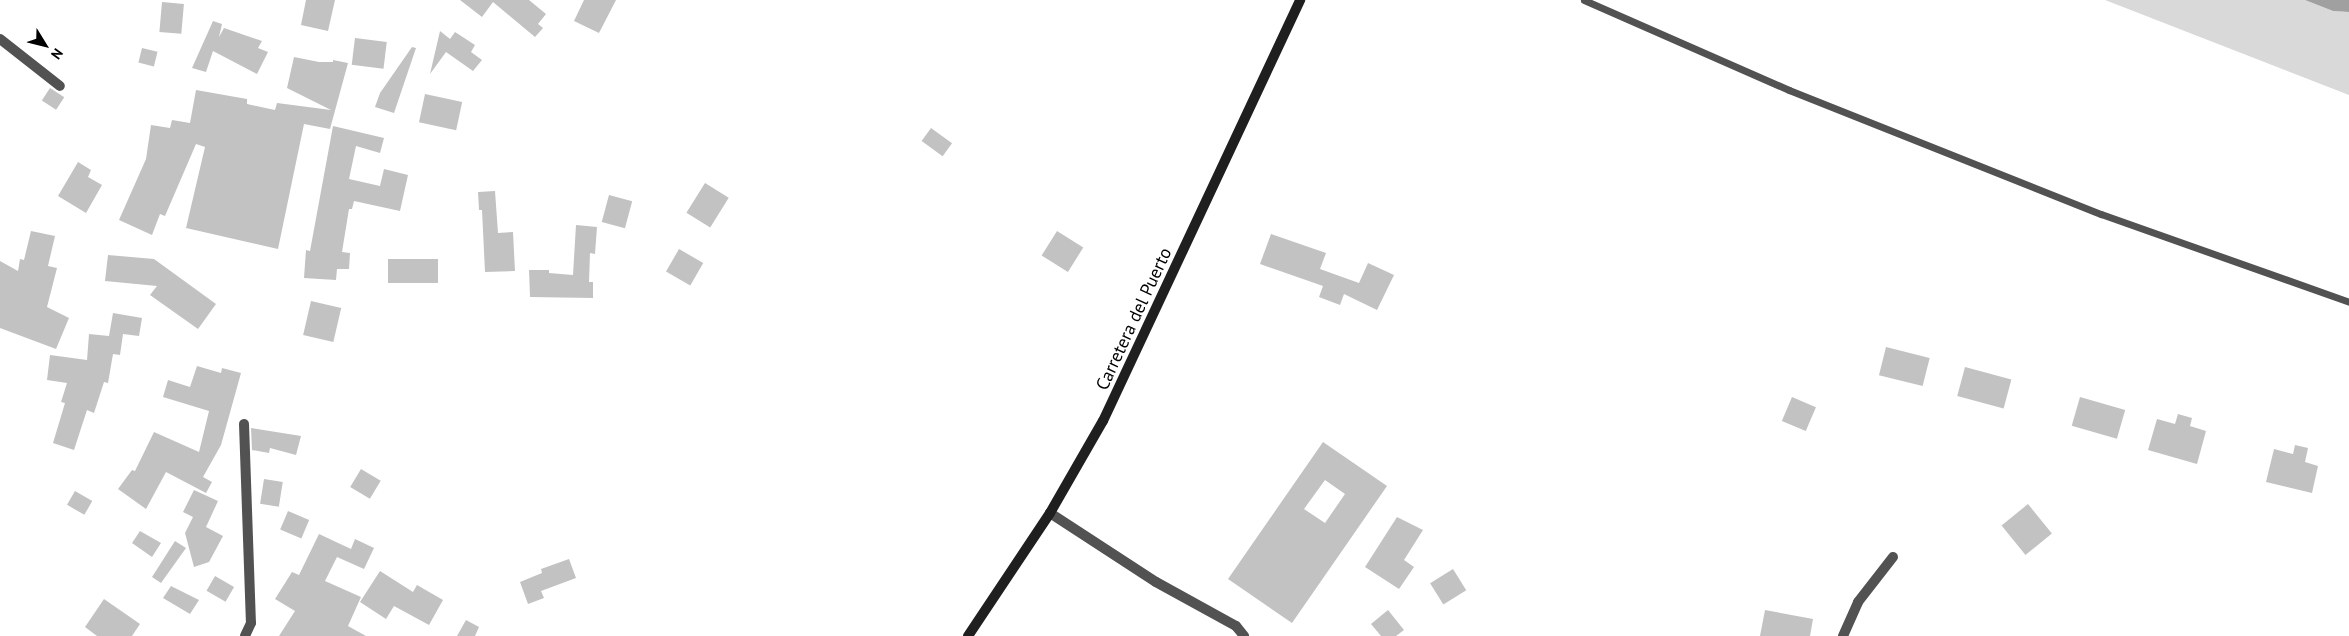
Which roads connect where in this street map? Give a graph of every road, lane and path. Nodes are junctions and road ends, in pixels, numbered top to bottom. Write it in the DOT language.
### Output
graph roads {
  1 [pos="1300,0"];
  2 [pos="1584,0"];
  3 [pos="0,40"];
  4 [pos="60,86"];
  5 [pos="2349,302"];
  6 [pos="244,424"];
  7 [pos="1050,513"];
  8 [pos="1893,557"];
  9 [pos="245,636"];
  10 [pos="968,636"];
  11 [pos="1244,636"];
  12 [pos="1843,636"];
  1 -- 7 [label="main road, Carretera del Puerto"];
  2 -- 5 [label="lane"];
  3 -- 4 [label="street"];
  6 -- 9 [label="street"];
  7 -- 10 [label="main road, Carretera del Puerto"];
  7 -- 11 [label="street"];
  8 -- 12 [label="street"];
}
